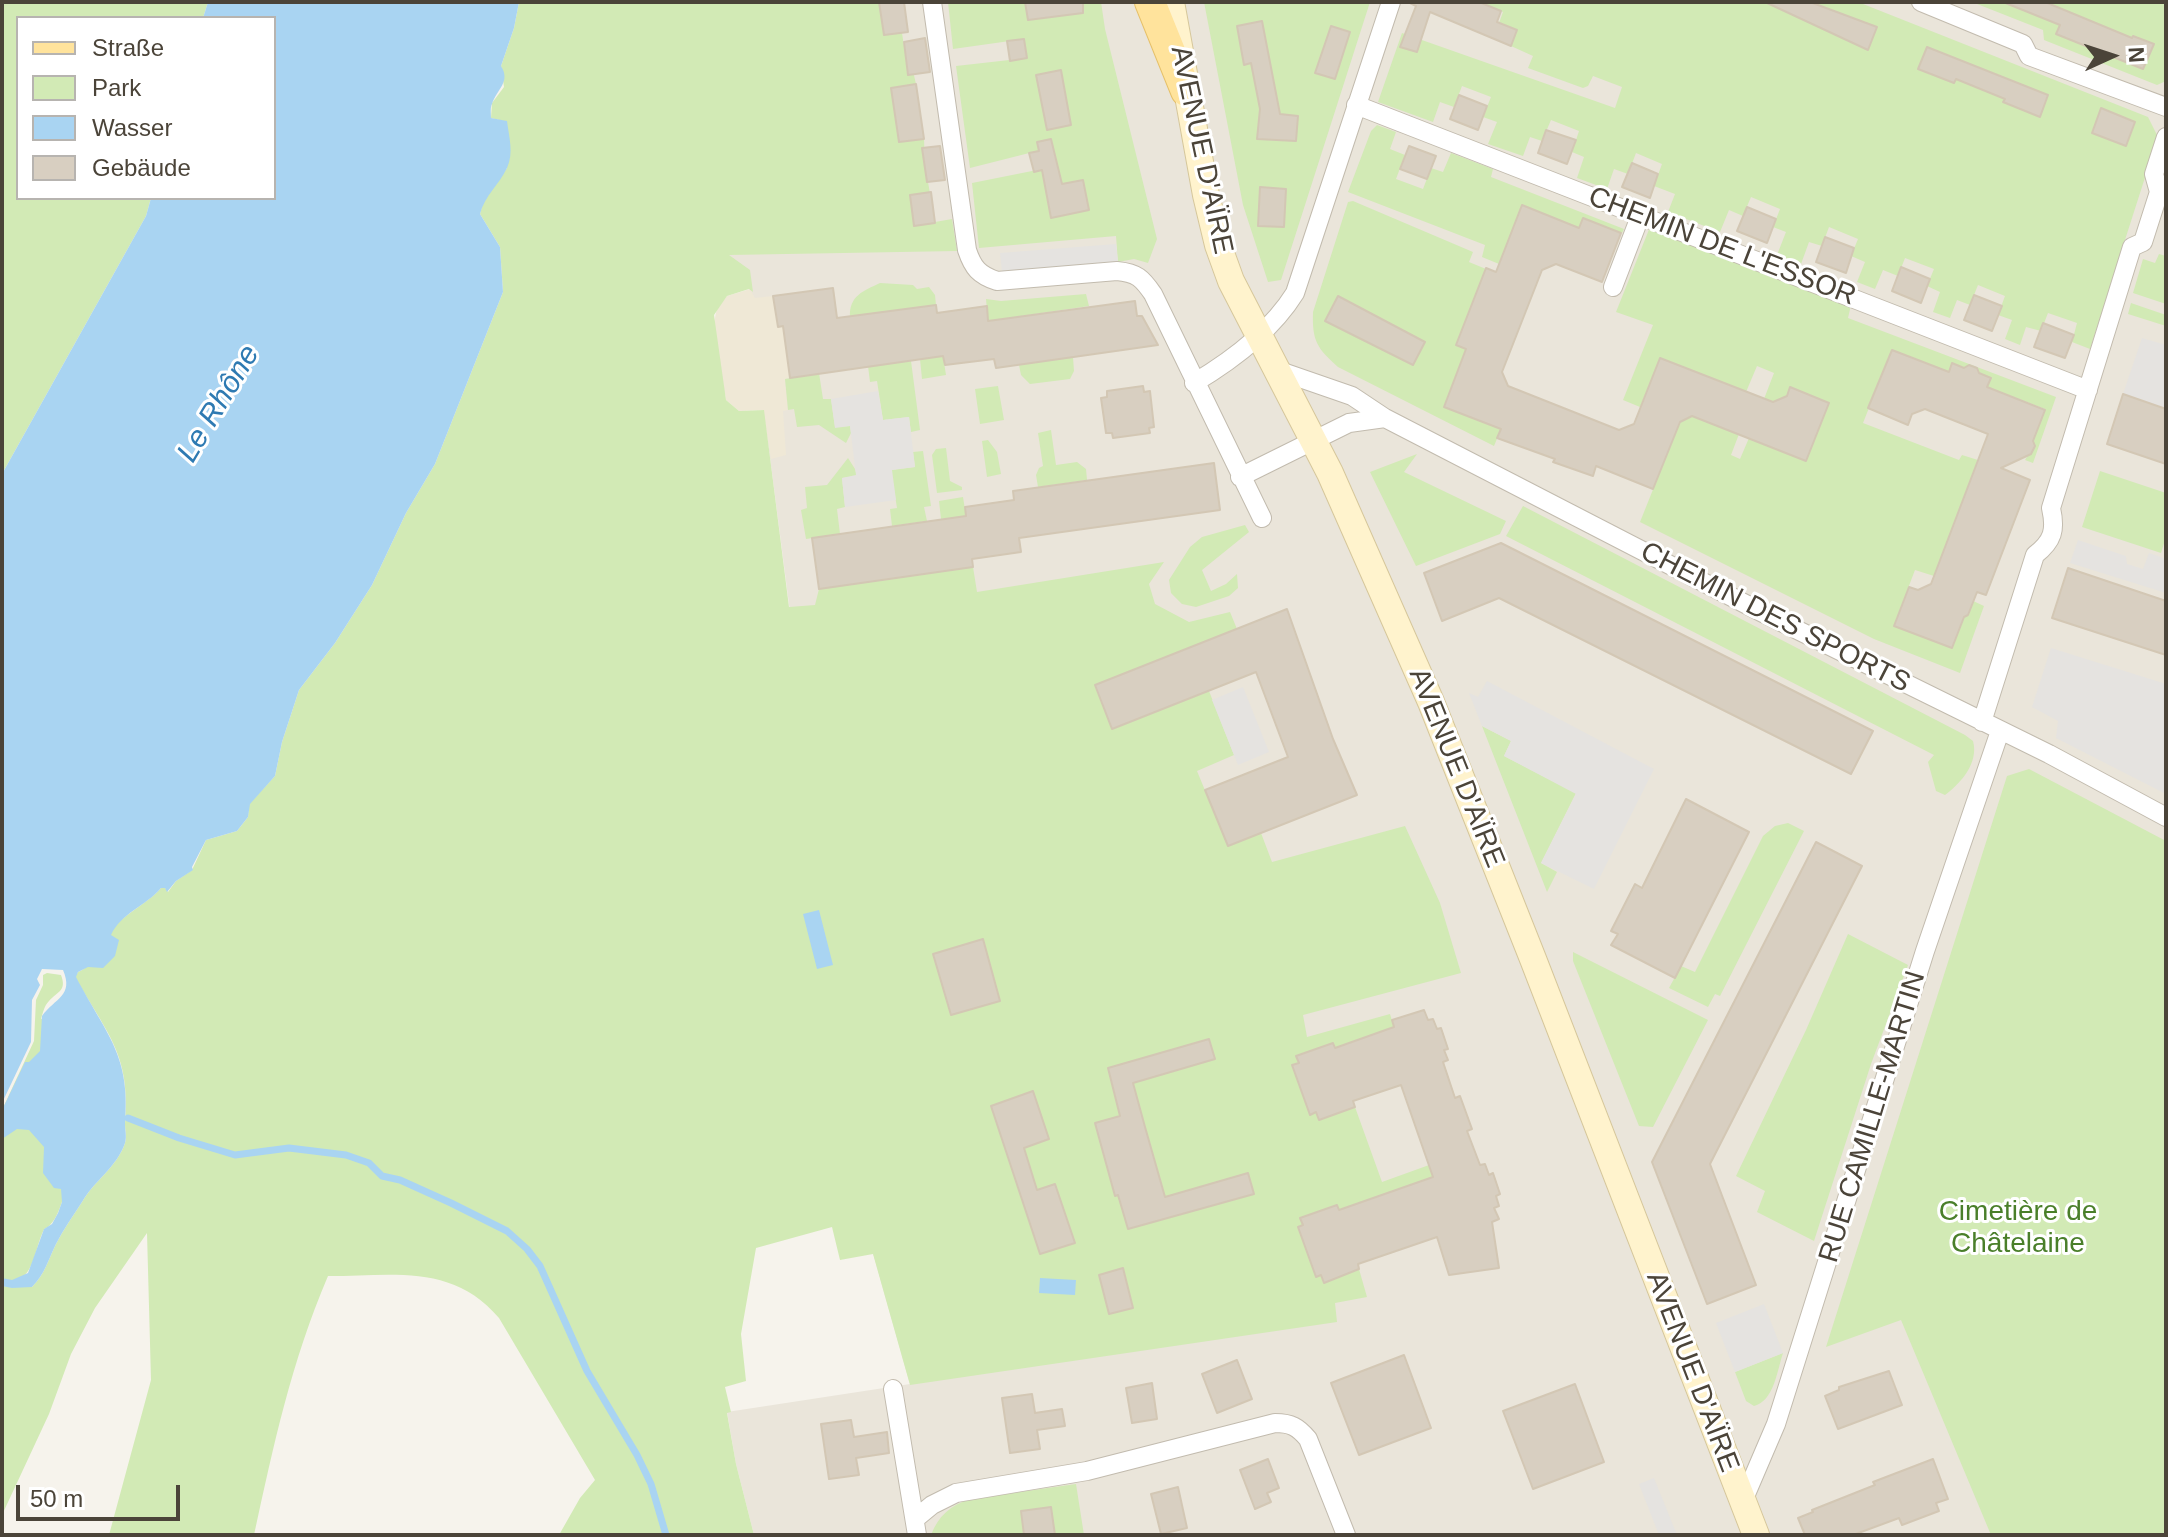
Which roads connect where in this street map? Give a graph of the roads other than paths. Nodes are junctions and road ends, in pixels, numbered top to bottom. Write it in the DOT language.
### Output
graph roads {
  1 [pos="932,2"];
  2 [pos="1150,2"];
  3 [pos="1171,2"];
  4 [pos="1391,2"];
  5 [pos="1921,2"];
  6 [pos="1186,91"];
  7 [pos="1356,105"];
  8 [pos="2166,107"];
  9 [pos="2166,137"];
  10 [pos="1641,214"];
  11 [pos="1613,287"];
  12 [pos="1257,335"];
  13 [pos="1274,369"];
  14 [pos="1194,383"];
  15 [pos="2088,390"];
  16 [pos="1385,418"];
  17 [pos="1313,440"];
  18 [pos="1240,477"];
  19 [pos="1262,518"];
  20 [pos="1982,722"];
  21 [pos="2000,731"];
  22 [pos="2166,817"];
  23 [pos="893,1389"];
  24 [pos="1743,1501"];
  25 [pos="916,1527"];
  26 [pos="1346,1535"];
  27 [pos="1756,1535"];
  1 -- 14 [label="street"];
  2 -- 6 [label="main road"];
  3 -- 6 [label="main road, AVENUE D'AÏRE"];
  4 -- 7 [label="street"];
  5 -- 8 [label="street"];
  6 -- 12 [label="main road, AVENUE D'AÏRE"];
  7 -- 10 [label="street, CHEMIN DE L'ESSOR"];
  7 -- 12 [label="street"];
  9 -- 15 [label="street"];
  10 -- 11 [label="street"];
  10 -- 15 [label="street, CHEMIN DE L'ESSOR"];
  12 -- 13 [label="main road, AVENUE D'AÏRE"];
  12 -- 14 [label="street"];
  13 -- 16 [label="street, CHEMIN DES SPORTS"];
  13 -- 17 [label="main road, AVENUE D'AÏRE"];
  14 -- 18 [label="street"];
  15 -- 20 [label="street"];
  16 -- 17 [label="street"];
  16 -- 20 [label="street, CHEMIN DES SPORTS"];
  17 -- 18 [label="street"];
  17 -- 24 [label="main road, AVENUE D'AÏRE"];
  18 -- 19 [label="street"];
  20 -- 21 [label="street, CHEMIN DES SPORTS"];
  21 -- 22 [label="street, CHEMIN DES SPORTS"];
  21 -- 24 [label="street, RUE CAMILLE-MARTIN"];
  23 -- 25 [label="street"];
  24 -- 27 [label="main road, AVENUE D'AÏRE"];
  25 -- 26 [label="street"];
}
